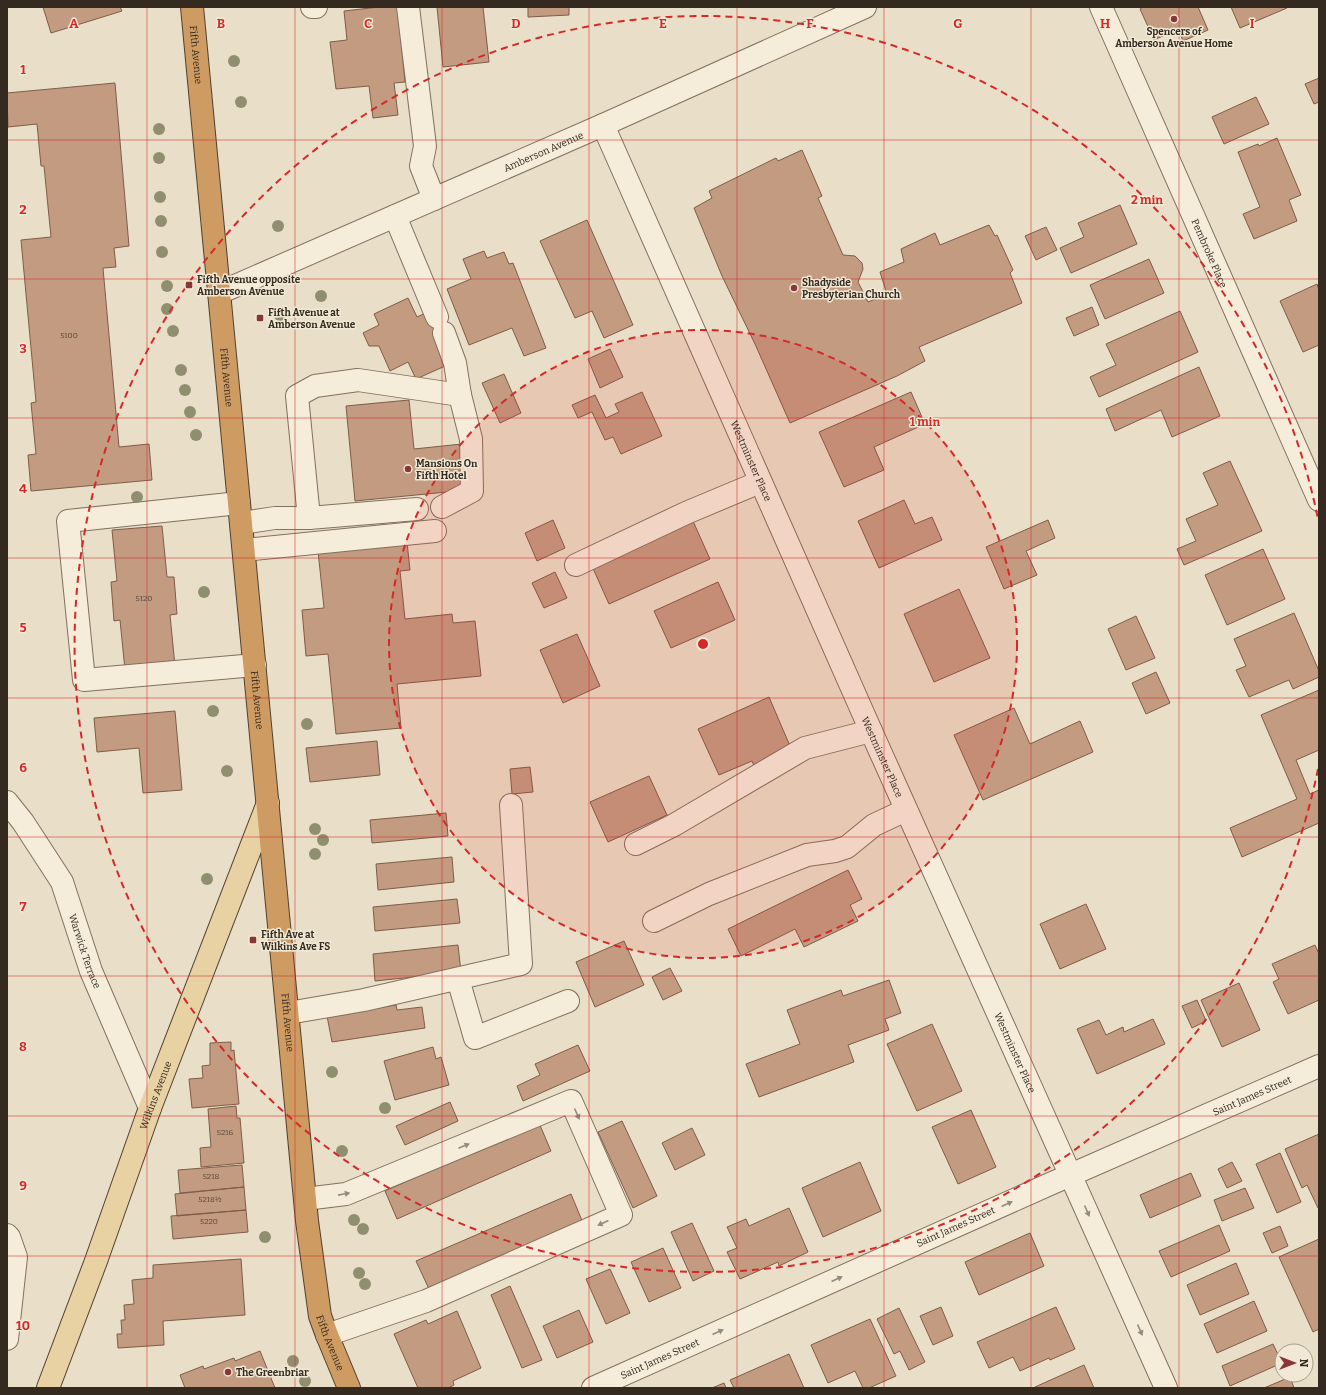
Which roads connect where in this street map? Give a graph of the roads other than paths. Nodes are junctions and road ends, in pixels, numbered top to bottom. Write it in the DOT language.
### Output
graph roads {
  1 [pos="192,7"];
  2 [pos="312,7"];
  3 [pos="316,7"];
  4 [pos="408,7"];
  5 [pos="865,7"];
  6 [pos="1100,7"];
  7 [pos="603,125"];
  8 [pos="434,199"];
  9 [pos="395,216"];
  10 [pos="219,293"];
  11 [pos="460,395"];
  12 [pos="760,482"];
  13 [pos="1319,500"];
  14 [pos="442,507"];
  15 [pos="417,509"];
  16 [pos="240,513"];
  17 [pos="309,518"];
  18 [pos="435,530"];
  19 [pos="244,550"];
  20 [pos="576,564"];
  21 [pos="255,665"];
  22 [pos="871,731"];
  23 [pos="7,802"];
  24 [pos="268,803"];
  25 [pos="511,805"];
  26 [pos="906,810"];
  27 [pos="636,844"];
  28 [pos="654,921"];
  29 [pos="458,979"];
  30 [pos="568,1001"];
  31 [pos="288,1013"];
  32 [pos="1319,1066"];
  33 [pos="150,1108"];
  34 [pos="1071,1175"];
  35 [pos="305,1199"];
  36 [pos="7,1234"];
  37 [pos="326,1335"];
  38 [pos="7,1339"];
  39 [pos="48,1388"];
  40 [pos="349,1388"];
  41 [pos="593,1388"];
  42 [pos="1166,1388"];
  1 -- 10 [label="highway, Fifth Avenue"];
  2 -- 3 [label="street"];
  4 -- 8 [label="street"];
  5 -- 7 [label="street, Amberson Avenue"];
  6 -- 13 [label="street, Pembroke Place"];
  7 -- 8 [label="street, Amberson Avenue"];
  7 -- 12 [label="street, Westminster Place"];
  8 -- 9 [label="street, Amberson Avenue"];
  9 -- 10 [label="street, Amberson Avenue"];
  9 -- 11 [label="street"];
  10 -- 16 [label="highway, Fifth Avenue"];
  11 -- 14 [label="street"];
  11 -- 17 [label="street"];
  12 -- 20 [label="street"];
  12 -- 22 [label="street, Westminster Place"];
  15 -- 17 [label="street"];
  16 -- 17 [label="street"];
  16 -- 19 [label="highway, Fifth Avenue"];
  16 -- 21 [label="street"];
  18 -- 19 [label="street"];
  19 -- 21 [label="highway, Fifth Avenue"];
  21 -- 24 [label="highway, Fifth Avenue"];
  22 -- 26 [label="street, Westminster Place"];
  22 -- 27 [label="street"];
  23 -- 33 [label="street, Warwick Terrace"];
  24 -- 31 [label="highway, Fifth Avenue"];
  24 -- 33 [label="main road, Wilkins Avenue"];
  25 -- 29 [label="street"];
  26 -- 28 [label="street"];
  26 -- 34 [label="street, Westminster Place"];
  29 -- 30 [label="street"];
  29 -- 31 [label="street"];
  31 -- 35 [label="highway, Fifth Avenue"];
  32 -- 34 [label="street, Saint James Street"];
  33 -- 39 [label="main road, Wilkins Avenue"];
  41 -- 34 [label="street, Saint James Street, one-way"];
  34 -- 42 [label="street, Westminster Place, one-way"];
  35 -- 37 [label="highway, Fifth Avenue"];
  35 -- 37 [label="street, one-way"];
  36 -- 38 [label="street"];
  37 -- 40 [label="highway, Fifth Avenue"];
}
